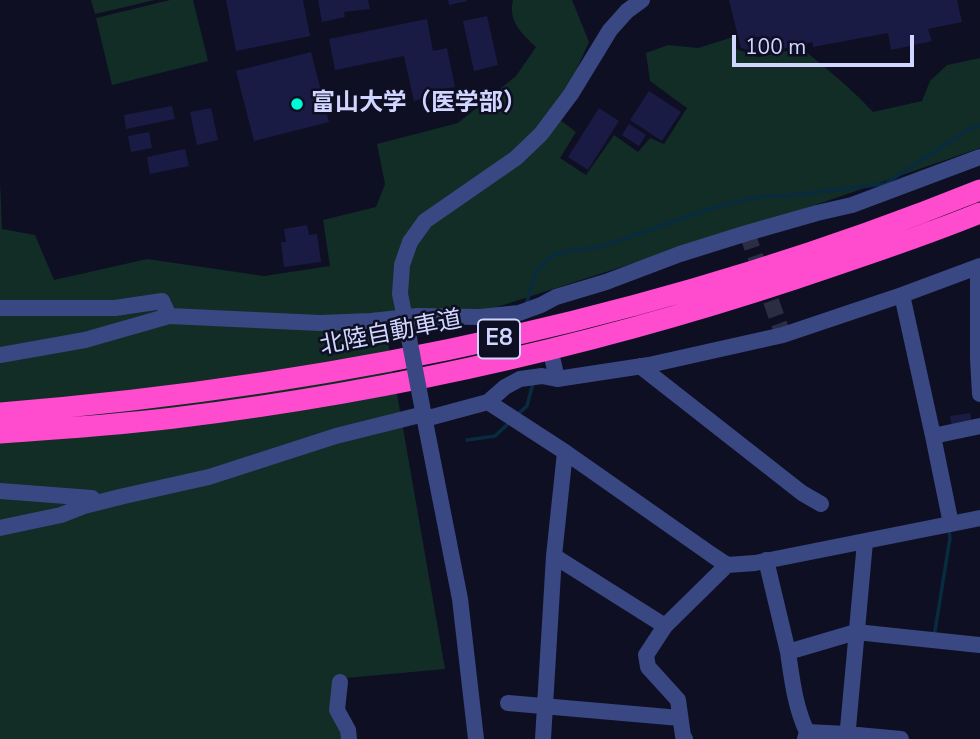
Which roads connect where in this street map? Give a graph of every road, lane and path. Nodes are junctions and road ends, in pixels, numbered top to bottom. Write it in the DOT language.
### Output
graph roads {
  1 [pos="642,0"];
  2 [pos="980,157"];
  3 [pos="980,190"];
  4 [pos="980,213"];
  5 [pos="979,267"];
  6 [pos="902,295"];
  7 [pos="0,307"];
  8 [pos="169,316"];
  9 [pos="406,323"];
  10 [pos="0,355"];
  11 [pos="553,360"];
  12 [pos="640,366"];
  13 [pos="557,379"];
  14 [pos="980,384"];
  15 [pos="488,401"];
  16 [pos="0,413"];
  17 [pos="424,415"];
  18 [pos="980,426"];
  19 [pos="0,433"];
  20 [pos="933,436"];
  21 [pos="565,452"];
  22 [pos="0,491"];
  23 [pos="92,498"];
  24 [pos="821,504"];
  25 [pos="980,519"];
  26 [pos="951,524"];
  27 [pos="0,528"];
  28 [pos="865,542"];
  29 [pos="554,556"];
  30 [pos="766,561"];
  31 [pos="727,565"];
  32 [pos="665,626"];
  33 [pos="856,632"];
  34 [pos="980,645"];
  35 [pos="788,652"];
  36 [pos="340,681"];
  37 [pos="508,703"];
  38 [pos="545,707"];
  39 [pos="680,718"];
  40 [pos="806,735"];
  41 [pos="847,736"];
  42 [pos="349,739"];
  43 [pos="476,739"];
  44 [pos="543,739"];
  45 [pos="685,739"];
  46 [pos="901,739"];
  1 -- 9 [label="street"];
  2 -- 9 [label="street"];
  3 -- 16 [label="highway, 北陸自動車道 / E8"];
  4 -- 19 [label="highway, 北陸自動車道 / E8"];
  5 -- 6 [label="street"];
  5 -- 14 [label="street"];
  6 -- 12 [label="street"];
  6 -- 20 [label="street"];
  7 -- 8 [label="street"];
  8 -- 9 [label="street"];
  8 -- 10 [label="street"];
  9 -- 17 [label="street, bridge"];
  11 -- 13 [label="street"];
  12 -- 13 [label="street"];
  12 -- 24 [label="street"];
  13 -- 15 [label="street"];
  15 -- 17 [label="street"];
  15 -- 21 [label="street"];
  17 -- 27 [label="street"];
  17 -- 43 [label="street"];
  18 -- 20 [label="street"];
  20 -- 26 [label="street"];
  21 -- 29 [label="street"];
  21 -- 31 [label="street"];
  22 -- 23 [label="street"];
  25 -- 26 [label="street"];
  26 -- 28 [label="street"];
  28 -- 30 [label="street"];
  28 -- 33 [label="street"];
  29 -- 32 [label="street"];
  29 -- 38 [label="street"];
  30 -- 31 [label="street"];
  30 -- 35 [label="street"];
  31 -- 32 [label="street"];
  32 -- 39 [label="street"];
  33 -- 34 [label="street"];
  33 -- 35 [label="street"];
  33 -- 41 [label="street"];
  35 -- 40 [label="street"];
  36 -- 42 [label="street"];
  37 -- 38 [label="street"];
  38 -- 39 [label="street"];
  38 -- 44 [label="street"];
  39 -- 45 [label="street"];
  40 -- 41 [label="street"];
  41 -- 46 [label="street"];
}
